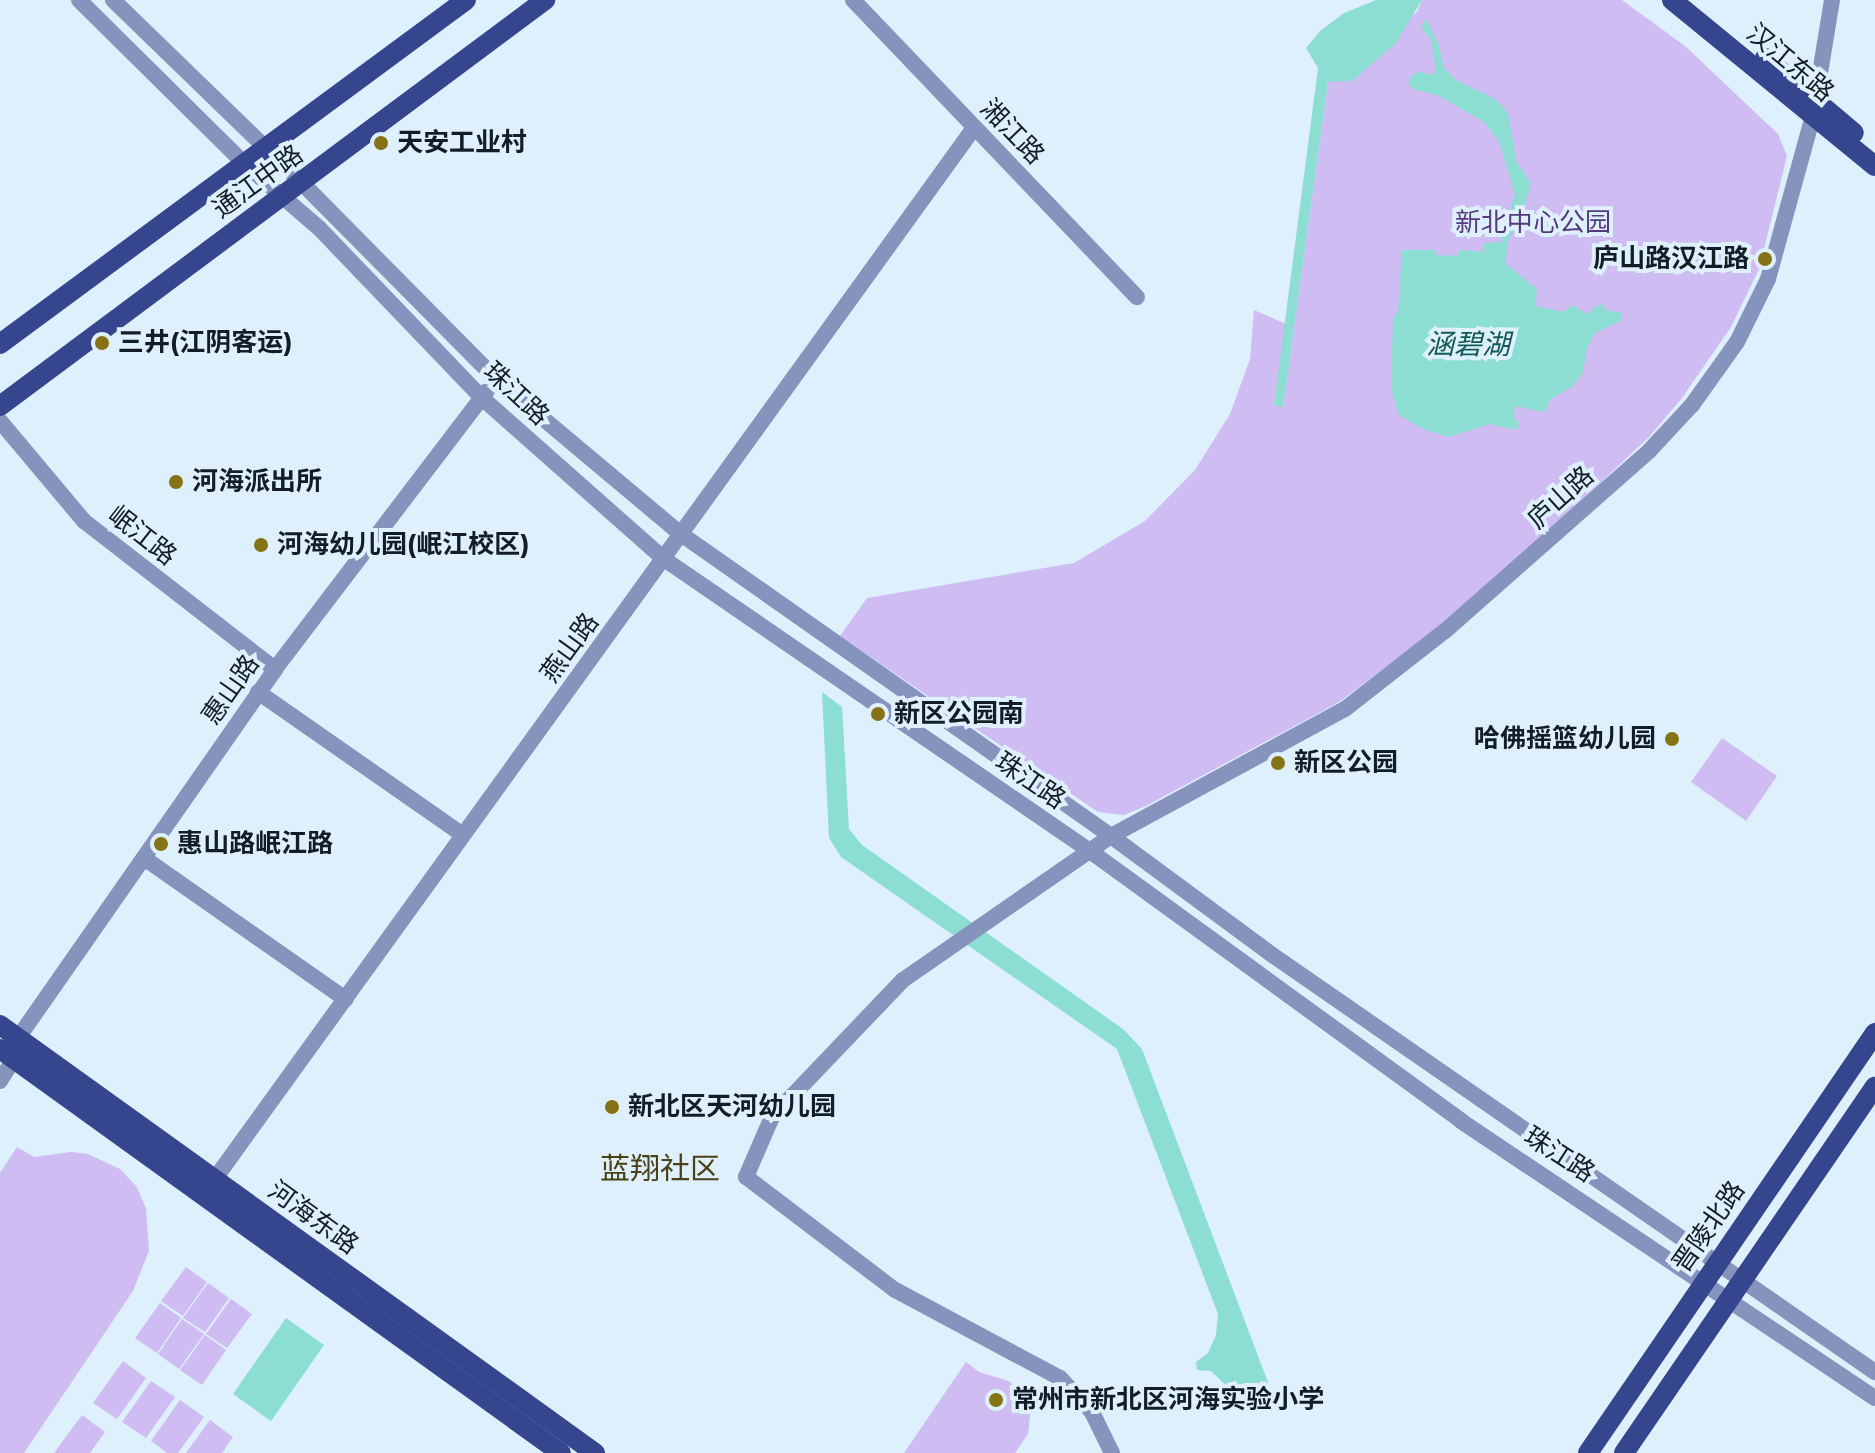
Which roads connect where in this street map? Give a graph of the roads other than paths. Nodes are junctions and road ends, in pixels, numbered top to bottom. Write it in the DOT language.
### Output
graph roads {
  1 [pos="79,0"];
  2 [pos="113,0"];
  3 [pos="466,0"];
  4 [pos="545,0"];
  5 [pos="853,0"];
  6 [pos="1672,0"];
  7 [pos="1690,0"];
  8 [pos="1832,0"];
  9 [pos="1814,108"];
  10 [pos="974,128"];
  11 [pos="266,150"];
  12 [pos="1875,151"];
  13 [pos="245,164"];
  14 [pos="1875,166"];
  15 [pos="302,183"];
  16 [pos="281,196"];
  17 [pos="1137,297"];
  18 [pos="0,344"];
  19 [pos="496,379"];
  20 [pos="482,398"];
  21 [pos="0,406"];
  22 [pos="0,421"];
  23 [pos="681,534"];
  24 [pos="664,559"];
  25 [pos="275,669"];
  26 [pos="258,692"];
  27 [pos="463,835"];
  28 [pos="1111,836"];
  29 [pos="1090,851"];
  30 [pos="144,858"];
  31 [pos="345,999"];
  32 [pos="0,1025"];
  33 [pos="1875,1033"];
  34 [pos="7,1050"];
  35 [pos="0,1081"];
  36 [pos="1875,1087"];
  37 [pos="209,1188"];
  38 [pos="1715,1262"];
  39 [pos="1704,1280"];
  40 [pos="1738,1291"];
  41 [pos="1875,1372"];
  42 [pos="1875,1398"];
  43 [pos="561,1453"];
  44 [pos="595,1453"];
  45 [pos="1112,1453"];
  46 [pos="1588,1453"];
  47 [pos="1624,1453"];
  1 -- 13 [label="street, 珠江路"];
  2 -- 11 [label="street, 珠江路"];
  3 -- 11 [label="main road, 通江中路"];
  4 -- 15 [label="main road, 通江中路"];
  5 -- 10 [label="street, 湘江路"];
  6 -- 9 [label="main road, 汉江东路"];
  7 -- 9 [label="main road, 汉江东路"];
  8 -- 9 [label="street, 庐山路"];
  9 -- 12 [label="main road, 汉江东路"];
  9 -- 14 [label="main road, 汉江东路"];
  9 -- 28 [label="street, 庐山路"];
  10 -- 17 [label="street, 湘江路"];
  10 -- 23 [label="street, 燕山路"];
  11 -- 13 [label="main road, 通江中路"];
  11 -- 15 [label="street, 珠江路"];
  13 -- 16 [label="street, 珠江路"];
  13 -- 18 [label="main road, 通江中路"];
  15 -- 16 [label="main road, 通江中路"];
  15 -- 19 [label="street, 珠江路"];
  16 -- 20 [label="street, 珠江路"];
  16 -- 21 [label="main road, 通江中路"];
  19 -- 20 [label="street, 惠山路"];
  19 -- 23 [label="street, 珠江路"];
  20 -- 24 [label="street, 珠江路"];
  20 -- 25 [label="street, 惠山路"];
  22 -- 25 [label="street, 岷江路"];
  23 -- 24 [label="street, 燕山路"];
  23 -- 28 [label="street, 珠江路"];
  24 -- 27 [label="street, 燕山路"];
  24 -- 29 [label="street, 珠江路"];
  25 -- 26 [label="street, 惠山路"];
  26 -- 27 [label="street"];
  26 -- 30 [label="street, 惠山路"];
  27 -- 31 [label="street, 燕山路"];
  28 -- 29 [label="street, 庐山路"];
  28 -- 38 [label="street, 珠江路"];
  29 -- 39 [label="street, 珠江路"];
  29 -- 45 [label="street, 庐山路"];
  30 -- 31 [label="street"];
  30 -- 34 [label="street, 惠山路"];
  31 -- 37 [label="street, 燕山路"];
  32 -- 34 [label="main road, 河海东路"];
  33 -- 38 [label="main road, 晋陵北路"];
  34 -- 35 [label="street, 惠山路"];
  34 -- 37 [label="main road, 河海东路"];
  36 -- 40 [label="main road"];
  37 -- 43 [label="main road, 河海东路"];
  37 -- 44 [label="main road, 河海东路"];
  38 -- 39 [label="main road, 晋陵北路"];
  38 -- 40 [label="street, 珠江路"];
  39 -- 40 [label="street, 珠江路"];
  39 -- 46 [label="main road, 晋陵北路"];
  40 -- 41 [label="street, 珠江路"];
  40 -- 42 [label="street, 珠江路"];
  40 -- 47 [label="main road"];
}
